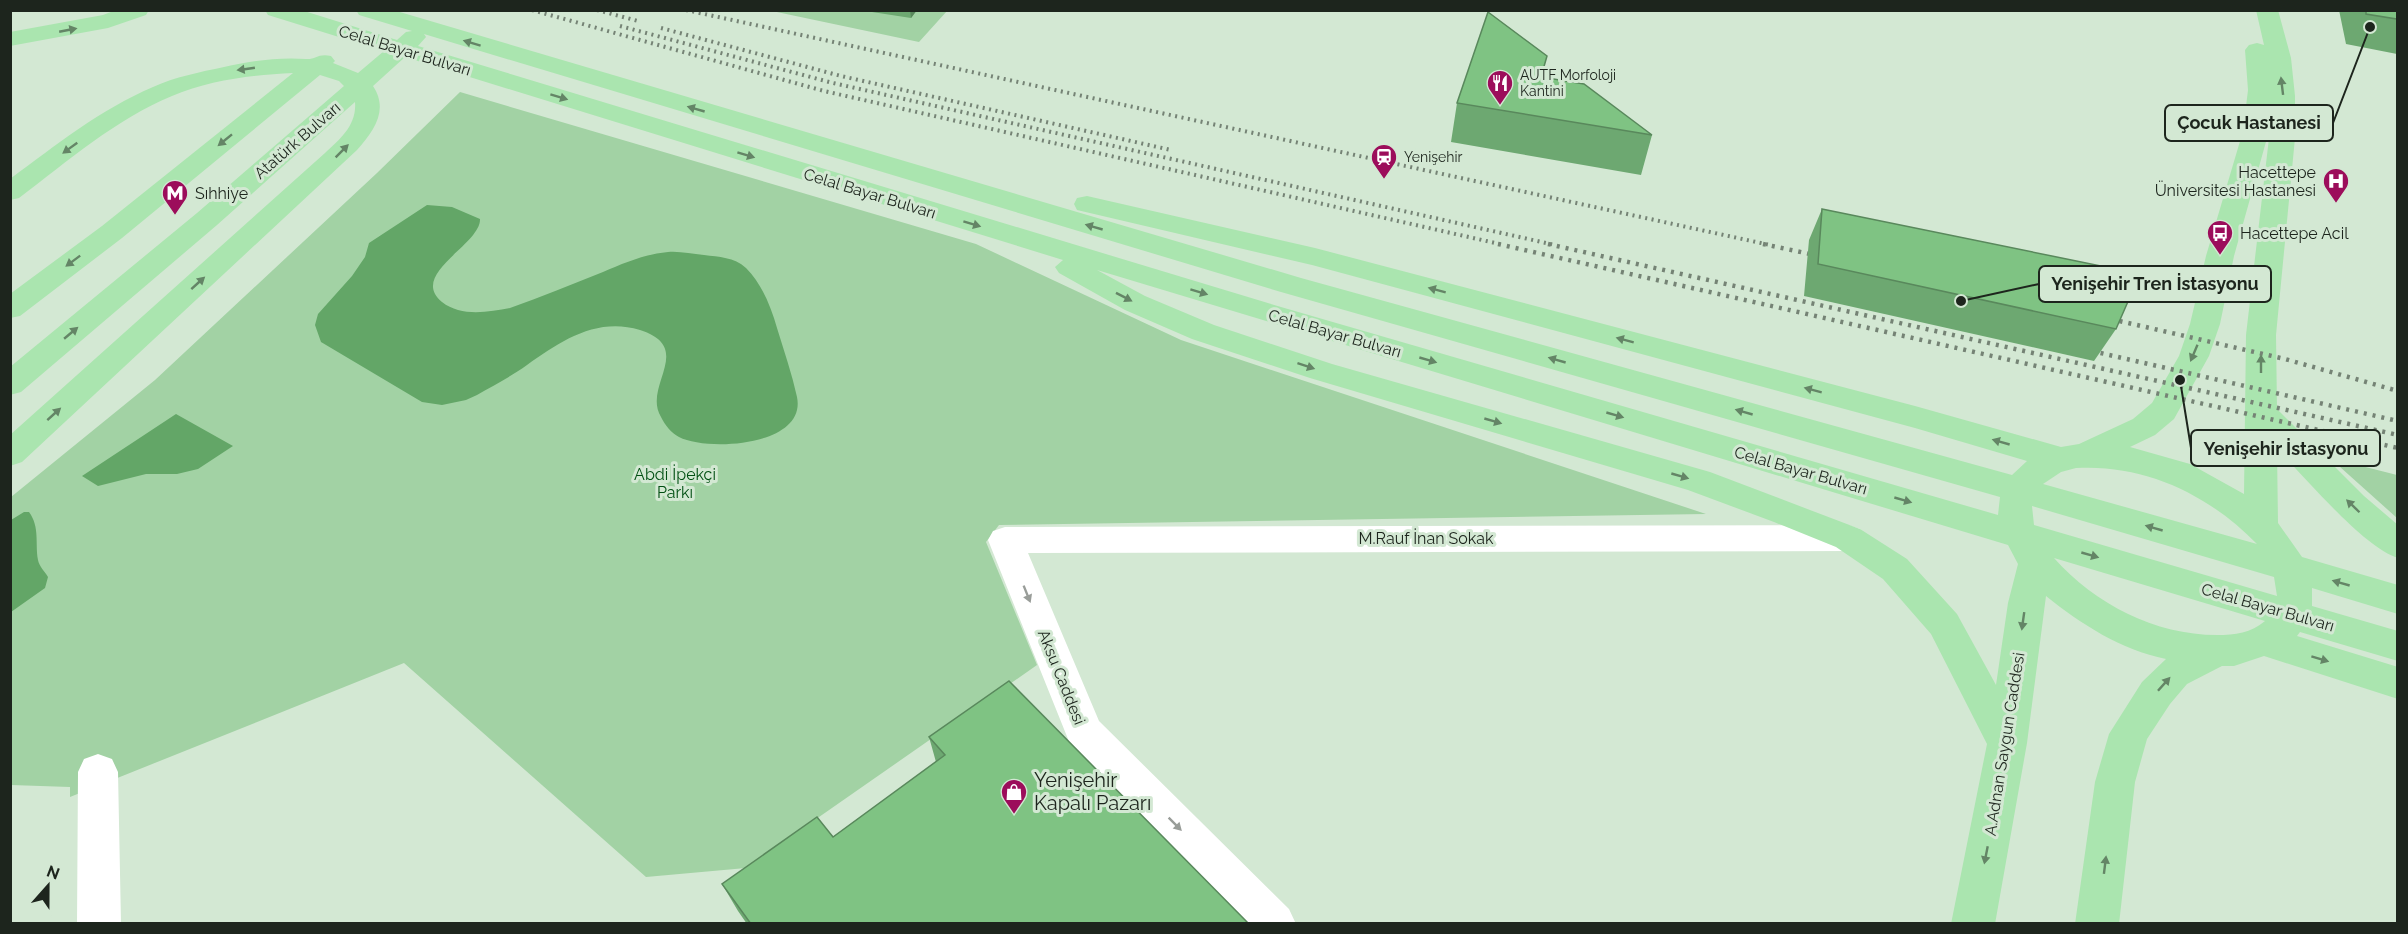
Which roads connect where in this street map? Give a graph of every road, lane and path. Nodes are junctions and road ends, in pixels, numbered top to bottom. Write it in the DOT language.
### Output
graph roads {
  1 [pos="73,10"];
  2 [pos="138,10"];
  3 [pos="276,10"];
  4 [pos="367,10"];
  5 [pos="385,10"];
  6 [pos="444,10"];
  7 [pos="2248,10"];
  8 [pos="2267,10"];
  9 [pos="10,22"];
  10 [pos="10,39"];
  11 [pos="833,149"];
  12 [pos="10,192"];
  13 [pos="1018,237"];
  14 [pos="10,309"];
  15 [pos="10,384"];
  16 [pos="2262,413"];
  17 [pos="10,453"];
  18 [pos="2071,457"];
  19 [pos="2268,535"];
  20 [pos="1848,538"];
  21 [pos="1005,540"];
  22 [pos="2397,545"];
  23 [pos="2036,564"];
  24 [pos="2397,576"];
  25 [pos="2397,600"];
  26 [pos="2264,641"];
  27 [pos="2397,645"];
  28 [pos="2216,651"];
  29 [pos="2397,683"];
  30 [pos="2007,743"];
  31 [pos="98,772"];
  32 [pos="99,924"];
  33 [pos="1274,924"];
  34 [pos="1973,924"];
  35 [pos="2097,924"];
  1 -- 9 [label="main road"];
  10 -- 2 [label="main road, one-way"];
  3 -- 13 [label="main road, Celal Bayar Bulvarı, one-way"];
  11 -- 4 [label="main road, Celal Bayar Bulvarı, one-way"];
  5 -- 14 [label="main road, one-way"];
  15 -- 6 [label="main road, Atatürk Bulvarı, one-way"];
  7 -- 18 [label="main road, one-way"];
  16 -- 8 [label="main road, one-way"];
  18 -- 11 [label="main road, one-way"];
  25 -- 11 [label="main road, Celal Bayar Bulvarı, one-way"];
  17 -- 12 [label="main road, one-way"];
  13 -- 20 [label="main road, one-way"];
  13 -- 27 [label="main road, Celal Bayar Bulvarı, one-way"];
  16 -- 19 [label="main road"];
  22 -- 16 [label="main road, one-way"];
  18 -- 19 [label="main road"];
  18 -- 23 [label="main road"];
  19 -- 24 [label="main road"];
  19 -- 26 [label="main road"];
  20 -- 21 [label="street, M.Rauf İnan Sokak"];
  20 -- 30 [label="main road"];
  21 -- 33 [label="street, Aksu Caddesi, one-way"];
  23 -- 28 [label="main road"];
  23 -- 30 [label="main road, A.Adnan Saygun Caddesi, one-way"];
  26 -- 28 [label="main road"];
  26 -- 29 [label="main road, one-way"];
  35 -- 28 [label="main road, one-way"];
  30 -- 34 [label="main road, A.Adnan Saygun Caddesi, one-way"];
  31 -- 32 [label="street"];
}
